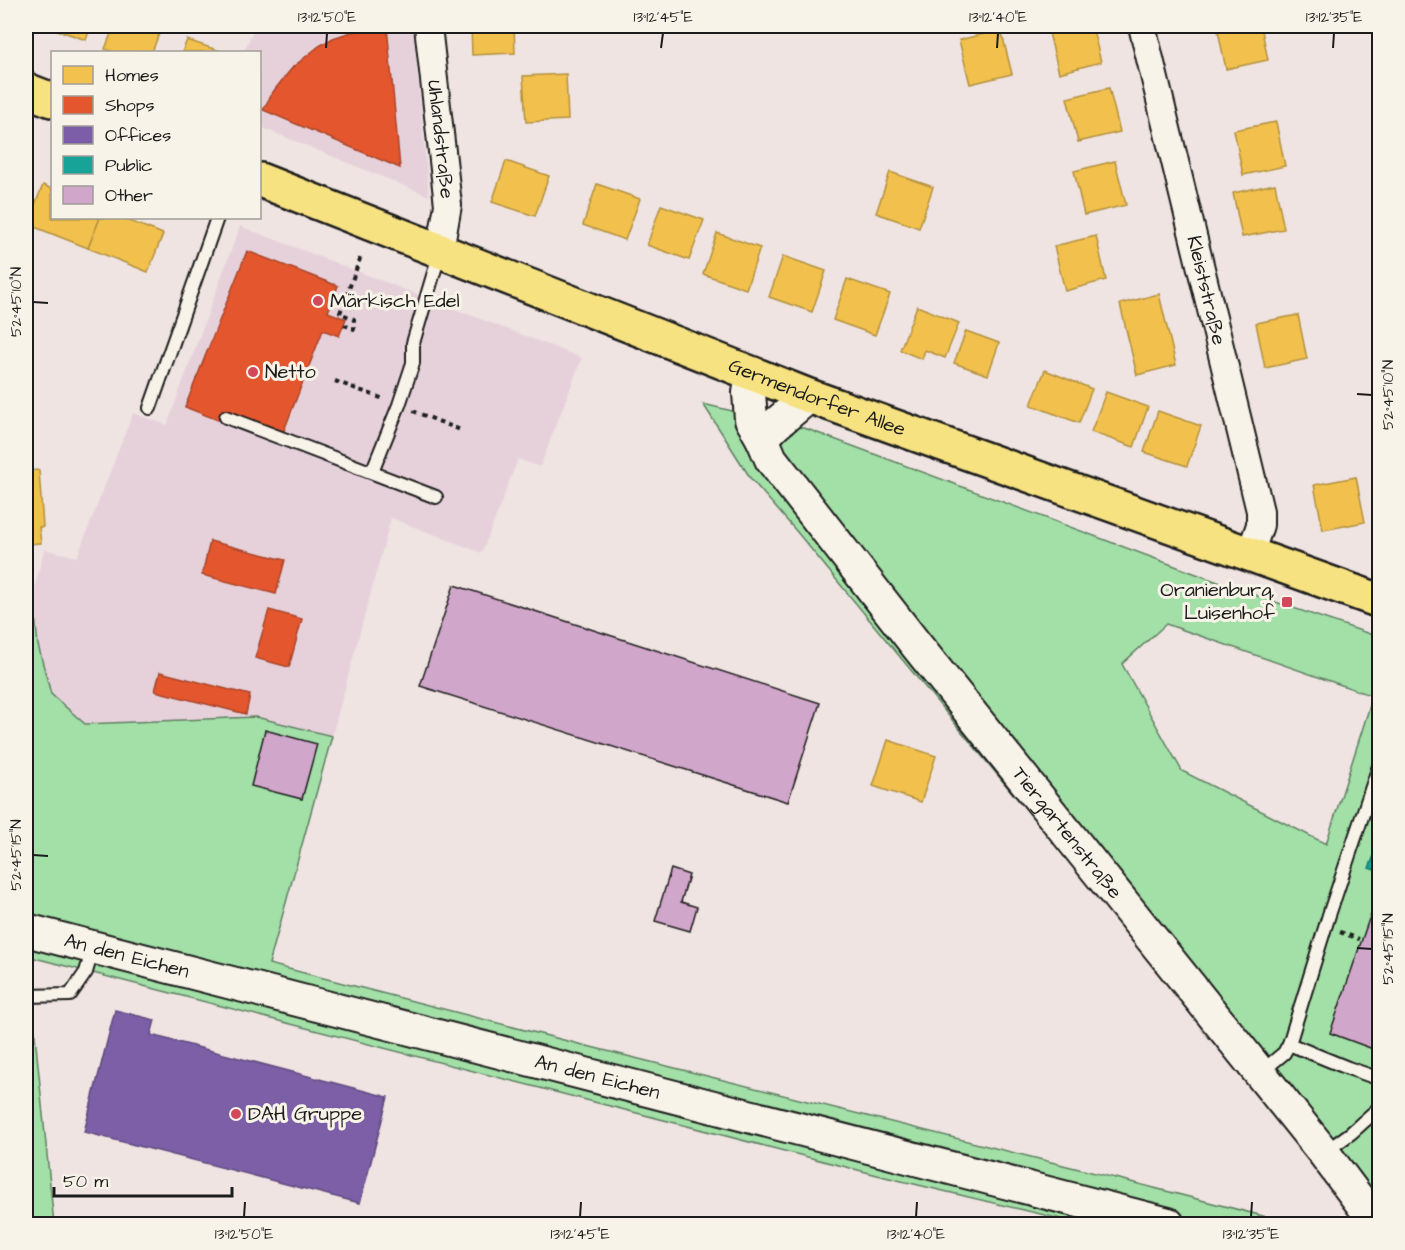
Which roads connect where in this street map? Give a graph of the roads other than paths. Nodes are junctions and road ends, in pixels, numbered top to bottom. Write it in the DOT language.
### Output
graph roads {
  1 [pos="428,26"];
  2 [pos="1142,26"];
  3 [pos="26,90"];
  4 [pos="51,100"];
  5 [pos="261,180"];
  6 [pos="217,219"];
  7 [pos="440,251"];
  8 [pos="752,373"];
  9 [pos="809,396"];
  10 [pos="150,408"];
  11 [pos="226,417"];
  12 [pos="762,438"];
  13 [pos="372,472"];
  14 [pos="436,497"];
  15 [pos="1250,554"];
  16 [pos="1380,601"];
  17 [pos="1380,764"];
  18 [pos="26,930"];
  19 [pos="93,947"];
  20 [pos="26,996"];
  21 [pos="1289,1044"];
  22 [pos="1260,1073"];
  23 [pos="1380,1078"];
  24 [pos="1380,1107"];
  25 [pos="1324,1153"];
  26 [pos="1168,1224"];
  27 [pos="1377,1224"];
  1 -- 7 [label="street, Uhlandstraße"];
  2 -- 15 [label="street, Kleiststraße"];
  3 -- 4 [label="main road"];
  5 -- 7 [label="main road, Germendorfer Allee"];
  6 -- 10 [label="lane"];
  7 -- 8 [label="main road, Germendorfer Allee"];
  7 -- 13 [label="lane"];
  8 -- 9 [label="main road, Germendorfer Allee"];
  8 -- 12 [label="street, Tiergartenstraße"];
  9 -- 12 [label="street"];
  9 -- 15 [label="main road, Germendorfer Allee"];
  11 -- 13 [label="lane"];
  12 -- 22 [label="street, Tiergartenstraße"];
  13 -- 14 [label="lane"];
  15 -- 16 [label="main road, Germendorfer Allee"];
  17 -- 21 [label="lane"];
  18 -- 19 [label="street, An den Eichen"];
  19 -- 20 [label="lane"];
  19 -- 26 [label="street, An den Eichen"];
  21 -- 22 [label="lane"];
  21 -- 23 [label="lane"];
  22 -- 25 [label="street, Tiergartenstraße"];
  24 -- 25 [label="lane"];
  25 -- 27 [label="street, Tiergartenstraße"];
}
